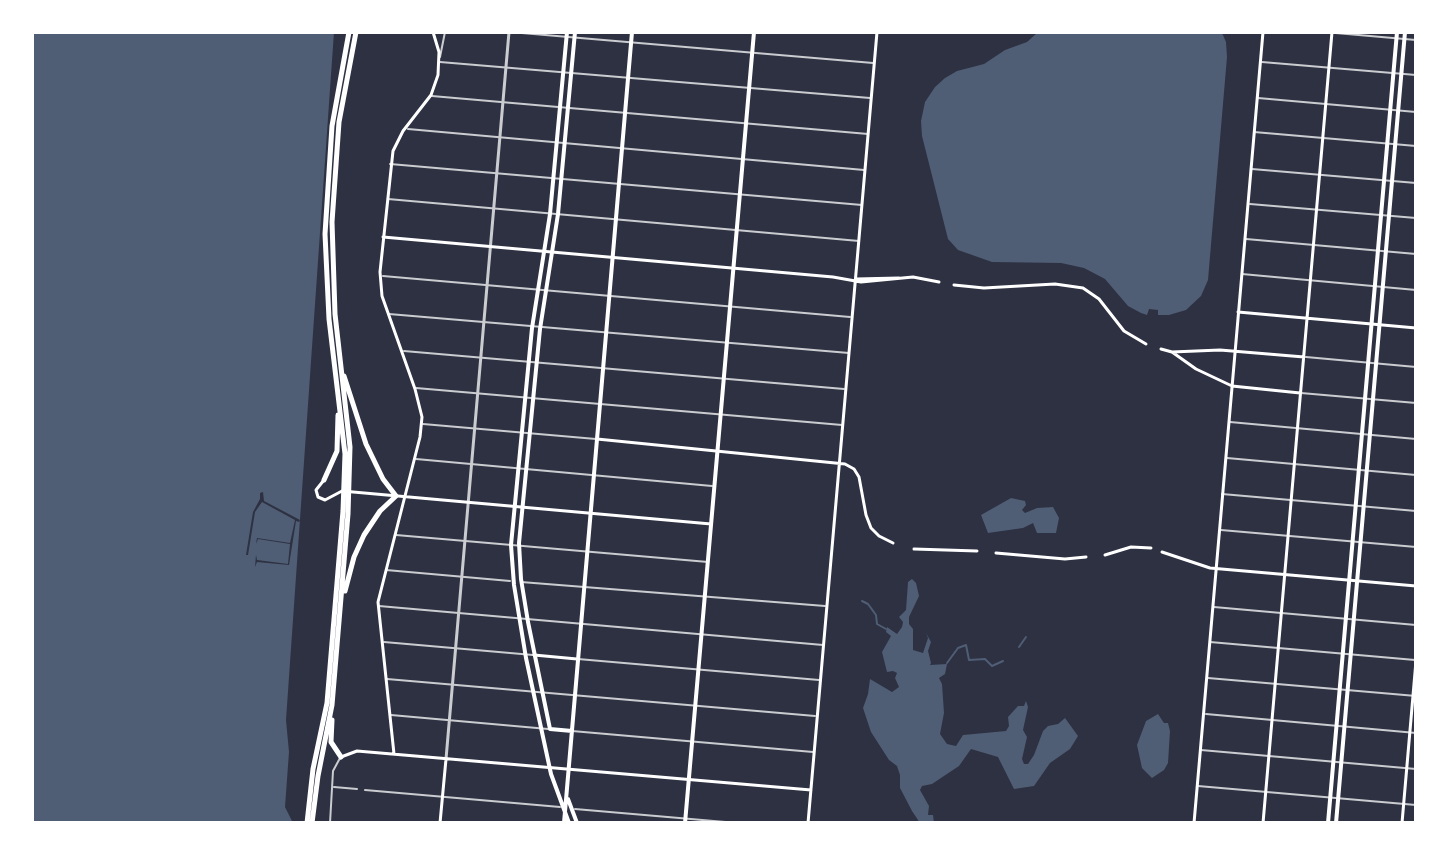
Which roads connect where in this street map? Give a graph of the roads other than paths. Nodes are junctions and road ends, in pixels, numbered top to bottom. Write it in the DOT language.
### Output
graph roads {
  1 [pos="349,32"];
  2 [pos="356,32"];
  3 [pos="433,32"];
  4 [pos="445,32"];
  5 [pos="510,32"];
  6 [pos="632,32"];
  7 [pos="754,32"];
  8 [pos="877,32"];
  9 [pos="1263,32"];
  10 [pos="1324,32"];
  11 [pos="1332,32"];
  12 [pos="1405,32"];
  13 [pos="567,34"];
  14 [pos="574,35"];
  15 [pos="1397,35"];
  16 [pos="1404,39"];
  17 [pos="1416,40"];
  18 [pos="631,42"];
  19 [pos="752,53"];
  20 [pos="440,60"];
  21 [pos="1260,62"];
  22 [pos="874,63"];
  23 [pos="506,67"];
  24 [pos="1329,68"];
  25 [pos="563,72"];
  26 [pos="571,72"];
  27 [pos="1394,73"];
  28 [pos="1401,74"];
  29 [pos="1416,75"];
  30 [pos="628,77"];
  31 [pos="749,88"];
  32 [pos="431,95"];
  33 [pos="871,98"];
  34 [pos="1257,98"];
  35 [pos="503,103"];
  36 [pos="1326,104"];
  37 [pos="560,108"];
  38 [pos="568,108"];
  39 [pos="1391,109"];
  40 [pos="1399,110"];
  41 [pos="1416,112"];
  42 [pos="625,113"];
  43 [pos="746,124"];
  44 [pos="406,127"];
  45 [pos="1254,132"];
  46 [pos="868,134"];
  47 [pos="500,138"];
  48 [pos="1323,138"];
  49 [pos="557,143"];
  50 [pos="564,144"];
  51 [pos="1387,144"];
  52 [pos="1395,145"];
  53 [pos="1416,146"];
  54 [pos="622,149"];
  55 [pos="743,159"];
  56 [pos="390,164"];
  57 [pos="1251,169"];
  58 [pos="865,170"];
  59 [pos="497,173"];
  60 [pos="1320,174"];
  61 [pos="554,178"];
  62 [pos="561,179"];
  63 [pos="1384,180"];
  64 [pos="1392,181"];
  65 [pos="1416,183"];
  66 [pos="619,184"];
  67 [pos="740,195"];
  68 [pos="387,199"];
  69 [pos="1248,203"];
  70 [pos="862,205"];
  71 [pos="494,209"];
  72 [pos="1316,209"];
  73 [pos="550,214"];
  74 [pos="558,214"];
  75 [pos="1381,215"];
  76 [pos="1389,216"];
  77 [pos="1416,218"];
  78 [pos="616,219"];
  79 [pos="737,230"];
  80 [pos="383,237"];
  81 [pos="1245,239"];
  82 [pos="859,241"];
  83 [pos="1313,245"];
  84 [pos="490,247"];
  85 [pos="1378,250"];
  86 [pos="544,251"];
  87 [pos="1386,251"];
  88 [pos="552,252"];
  89 [pos="1416,254"];
  90 [pos="613,258"];
  91 [pos="734,268"];
  92 [pos="1242,274"];
  93 [pos="380,276"];
  94 [pos="856,279"];
  95 [pos="1311,280"];
  96 [pos="939,282"];
  97 [pos="487,285"];
  98 [pos="954,285"];
  99 [pos="1375,286"];
  100 [pos="1383,287"];
  101 [pos="538,290"];
  102 [pos="1416,290"];
  103 [pos="545,291"];
  104 [pos="609,296"];
  105 [pos="730,307"];
  106 [pos="1238,312"];
  107 [pos="388,314"];
  108 [pos="852,317"];
  109 [pos="1307,318"];
  110 [pos="484,321"];
  111 [pos="1372,324"];
  112 [pos="1379,325"];
  113 [pos="532,326"];
  114 [pos="540,326"];
  115 [pos="1416,328"];
  116 [pos="606,332"];
  117 [pos="727,342"];
  118 [pos="1146,344"];
  119 [pos="1161,349"];
  120 [pos="1235,351"];
  121 [pos="402,352"];
  122 [pos="1172,352"];
  123 [pos="849,353"];
  124 [pos="481,357"];
  125 [pos="1304,357"];
  126 [pos="529,361"];
  127 [pos="340,362"];
  128 [pos="537,362"];
  129 [pos="1368,363"];
  130 [pos="1376,364"];
  131 [pos="1416,367"];
  132 [pos="603,368"];
  133 [pos="724,378"];
  134 [pos="1232,386"];
  135 [pos="415,389"];
  136 [pos="845,389"];
  137 [pos="478,393"];
  138 [pos="1300,393"];
  139 [pos="525,397"];
  140 [pos="534,397"];
  141 [pos="339,398"];
  142 [pos="1365,398"];
  143 [pos="1373,399"];
  144 [pos="600,403"];
  145 [pos="1416,403"];
  146 [pos="721,414"];
  147 [pos="1229,422"];
  148 [pos="422,423"];
  149 [pos="842,425"];
  150 [pos="474,428"];
  151 [pos="1297,428"];
  152 [pos="521,432"];
  153 [pos="530,433"];
  154 [pos="1362,434"];
  155 [pos="1370,435"];
  156 [pos="597,439"];
  157 [pos="1416,439"];
  158 [pos="718,451"];
  159 [pos="1226,458"];
  160 [pos="414,459"];
  161 [pos="839,463"];
  162 [pos="471,464"];
  163 [pos="1294,464"];
  164 [pos="518,468"];
  165 [pos="527,469"];
  166 [pos="1359,470"];
  167 [pos="1367,470"];
  168 [pos="594,475"];
  169 [pos="1416,475"];
  170 [pos="324,480"];
  171 [pos="714,486"];
  172 [pos="346,492"];
  173 [pos="1222,494"];
  174 [pos="396,496"];
  175 [pos="405,497"];
  176 [pos="1291,500"];
  177 [pos="468,502"];
  178 [pos="1356,505"];
  179 [pos="1363,506"];
  180 [pos="515,507"];
  181 [pos="523,507"];
  182 [pos="1416,511"];
  183 [pos="590,513"];
  184 [pos="711,524"];
  185 [pos="1219,530"];
  186 [pos="395,535"];
  187 [pos="1288,536"];
  188 [pos="465,541"];
  189 [pos="1353,541"];
  190 [pos="1360,542"];
  191 [pos="893,543"];
  192 [pos="511,545"];
  193 [pos="519,546"];
  194 [pos="1416,547"];
  195 [pos="1151,548"];
  196 [pos="914,549"];
  197 [pos="977,551"];
  198 [pos="587,552"];
  199 [pos="1162,552"];
  200 [pos="996,553"];
  201 [pos="1105,555"];
  202 [pos="1086,557"];
  203 [pos="708,562"];
  204 [pos="1216,568"];
  205 [pos="386,570"];
  206 [pos="1284,574"];
  207 [pos="462,576"];
  208 [pos="1349,580"];
  209 [pos="1357,580"];
  210 [pos="513,581"];
  211 [pos="522,582"];
  212 [pos="1416,586"];
  213 [pos="584,587"];
  214 [pos="705,597"];
  215 [pos="342,603"];
  216 [pos="378,606"];
  217 [pos="826,607"];
  218 [pos="1213,607"];
  219 [pos="458,613"];
  220 [pos="1281,613"];
  221 [pos="519,618"];
  222 [pos="1346,618"];
  223 [pos="528,619"];
  224 [pos="1354,619"];
  225 [pos="580,624"];
  226 [pos="1416,625"];
  227 [pos="702,634"];
  228 [pos="382,642"];
  229 [pos="1210,642"];
  230 [pos="823,645"];
  231 [pos="455,648"];
  232 [pos="1277,648"];
  233 [pos="525,654"];
  234 [pos="1343,654"];
  235 [pos="1350,654"];
  236 [pos="534,655"];
  237 [pos="577,659"];
  238 [pos="1416,661"];
  239 [pos="698,670"];
  240 [pos="1206,678"];
  241 [pos="386,679"];
  242 [pos="820,681"];
  243 [pos="452,684"];
  244 [pos="1274,684"];
  245 [pos="1340,690"];
  246 [pos="1347,690"];
  247 [pos="533,691"];
  248 [pos="542,692"];
  249 [pos="575,695"];
  250 [pos="1414,696"];
  251 [pos="695,705"];
  252 [pos="1203,714"];
  253 [pos="390,715"];
  254 [pos="817,716"];
  255 [pos="329,718"];
  256 [pos="449,720"];
  257 [pos="1272,720"];
  258 [pos="1336,726"];
  259 [pos="1344,726"];
  260 [pos="541,728"];
  261 [pos="550,729"];
  262 [pos="572,731"];
  263 [pos="1410,732"];
  264 [pos="1416,733"];
  265 [pos="692,741"];
  266 [pos="1200,750"];
  267 [pos="814,752"];
  268 [pos="394,754"];
  269 [pos="1268,756"];
  270 [pos="341,757"];
  271 [pos="446,759"];
  272 [pos="1333,762"];
  273 [pos="1341,762"];
  274 [pos="550,768"];
  275 [pos="1407,768"];
  276 [pos="569,769"];
  277 [pos="1416,769"];
  278 [pos="689,780"];
  279 [pos="1197,786"];
  280 [pos="334,787"];
  281 [pos="357,789"];
  282 [pos="365,790"];
  283 [pos="811,790"];
  284 [pos="1265,792"];
  285 [pos="442,797"];
  286 [pos="1330,797"];
  287 [pos="1338,798"];
  288 [pos="1404,803"];
  289 [pos="1416,805"];
  290 [pos="566,810"];
  291 [pos="685,821"];
  292 [pos="310,823"];
  293 [pos="330,823"];
  294 [pos="440,823"];
  295 [pos="566,823"];
  296 [pos="577,823"];
  297 [pos="737,823"];
  298 [pos="808,823"];
  299 [pos="1194,823"];
  300 [pos="1263,823"];
  301 [pos="1328,823"];
  302 [pos="1336,823"];
  303 [pos="1402,823"];
  1 -- 141 [label="highway"];
  2 -- 127 [label="highway"];
  3 -- 20 [label="main road"];
  4 -- 20 [label="street"];
  5 -- 13 [label="street"];
  5 -- 23 [label="street"];
  6 -- 18 [label="main road"];
  7 -- 19 [label="main road"];
  8 -- 22 [label="main road"];
  9 -- 21 [label="main road"];
  10 -- 11 [label="street"];
  11 -- 15 [label="street"];
  11 -- 24 [label="main road"];
  12 -- 16 [label="main road"];
  13 -- 14 [label="street"];
  13 -- 25 [label="main road"];
  14 -- 18 [label="street"];
  14 -- 26 [label="main road"];
  15 -- 16 [label="street"];
  15 -- 27 [label="main road"];
  16 -- 17 [label="street"];
  16 -- 28 [label="main road"];
  18 -- 19 [label="street"];
  18 -- 30 [label="main road"];
  19 -- 22 [label="street"];
  19 -- 31 [label="main road"];
  20 -- 23 [label="street"];
  20 -- 32 [label="main road"];
  21 -- 24 [label="street"];
  21 -- 34 [label="main road"];
  22 -- 33 [label="main road"];
  23 -- 25 [label="street"];
  23 -- 35 [label="street"];
  24 -- 27 [label="street"];
  24 -- 36 [label="main road"];
  25 -- 26 [label="street"];
  25 -- 37 [label="main road"];
  26 -- 30 [label="street"];
  26 -- 38 [label="main road"];
  27 -- 28 [label="street"];
  27 -- 39 [label="main road"];
  28 -- 29 [label="street"];
  28 -- 40 [label="main road"];
  30 -- 31 [label="street"];
  30 -- 42 [label="main road"];
  31 -- 33 [label="street"];
  31 -- 43 [label="main road"];
  32 -- 35 [label="street"];
  32 -- 44 [label="main road"];
  33 -- 46 [label="main road"];
  34 -- 36 [label="street"];
  34 -- 45 [label="main road"];
  35 -- 37 [label="street"];
  35 -- 47 [label="street"];
  36 -- 39 [label="street"];
  36 -- 48 [label="main road"];
  37 -- 38 [label="street"];
  37 -- 49 [label="main road"];
  38 -- 42 [label="street"];
  38 -- 50 [label="main road"];
  39 -- 40 [label="street"];
  39 -- 51 [label="main road"];
  40 -- 41 [label="street"];
  40 -- 52 [label="main road"];
  42 -- 43 [label="street"];
  42 -- 54 [label="main road"];
  43 -- 46 [label="street"];
  43 -- 55 [label="main road"];
  44 -- 47 [label="street"];
  44 -- 56 [label="main road"];
  45 -- 48 [label="street"];
  45 -- 57 [label="main road"];
  46 -- 58 [label="main road"];
  47 -- 49 [label="street"];
  47 -- 59 [label="street"];
  48 -- 51 [label="street"];
  48 -- 60 [label="main road"];
  49 -- 50 [label="street"];
  49 -- 61 [label="main road"];
  50 -- 54 [label="street"];
  50 -- 62 [label="main road"];
  51 -- 52 [label="street"];
  51 -- 63 [label="main road"];
  52 -- 53 [label="street"];
  52 -- 64 [label="main road"];
  54 -- 55 [label="street"];
  54 -- 66 [label="main road"];
  55 -- 58 [label="street"];
  55 -- 67 [label="main road"];
  56 -- 59 [label="street"];
  56 -- 68 [label="main road"];
  57 -- 60 [label="street"];
  57 -- 69 [label="main road"];
  58 -- 70 [label="main road"];
  59 -- 61 [label="street"];
  59 -- 71 [label="street"];
  60 -- 63 [label="street"];
  60 -- 72 [label="main road"];
  61 -- 62 [label="street"];
  61 -- 73 [label="main road"];
  62 -- 66 [label="street"];
  62 -- 74 [label="main road"];
  63 -- 64 [label="street"];
  63 -- 75 [label="main road"];
  64 -- 65 [label="street"];
  64 -- 76 [label="main road"];
  66 -- 67 [label="street"];
  66 -- 78 [label="main road"];
  67 -- 70 [label="street"];
  67 -- 79 [label="main road"];
  68 -- 71 [label="street"];
  68 -- 80 [label="main road"];
  69 -- 72 [label="street"];
  69 -- 81 [label="main road"];
  70 -- 82 [label="main road"];
  71 -- 73 [label="street"];
  71 -- 84 [label="street"];
  72 -- 75 [label="street"];
  72 -- 83 [label="main road"];
  73 -- 74 [label="street"];
  73 -- 86 [label="main road"];
  74 -- 78 [label="street"];
  74 -- 88 [label="main road"];
  75 -- 76 [label="street"];
  75 -- 85 [label="main road"];
  76 -- 77 [label="street"];
  76 -- 87 [label="main road"];
  78 -- 79 [label="street"];
  78 -- 90 [label="main road"];
  79 -- 82 [label="street"];
  79 -- 91 [label="main road"];
  80 -- 84 [label="main road"];
  80 -- 93 [label="main road"];
  81 -- 83 [label="street"];
  81 -- 92 [label="main road"];
  82 -- 94 [label="main road"];
  83 -- 85 [label="street"];
  83 -- 95 [label="main road"];
  84 -- 86 [label="main road"];
  84 -- 97 [label="street"];
  85 -- 87 [label="street"];
  85 -- 99 [label="main road"];
  86 -- 88 [label="main road"];
  86 -- 101 [label="main road"];
  87 -- 89 [label="street"];
  87 -- 100 [label="main road"];
  88 -- 90 [label="main road"];
  88 -- 103 [label="main road"];
  90 -- 91 [label="main road"];
  90 -- 104 [label="main road"];
  91 -- 94 [label="main road"];
  91 -- 105 [label="main road"];
  92 -- 95 [label="street"];
  92 -- 106 [label="main road"];
  93 -- 97 [label="street"];
  93 -- 107 [label="main road"];
  94 -- 96 [label="main road"];
  94 -- 108 [label="main road"];
  95 -- 99 [label="street"];
  95 -- 109 [label="main road"];
  97 -- 101 [label="street"];
  97 -- 110 [label="street"];
  98 -- 118 [label="main road"];
  99 -- 100 [label="street"];
  99 -- 111 [label="main road"];
  100 -- 102 [label="street"];
  100 -- 112 [label="main road"];
  101 -- 103 [label="street"];
  101 -- 113 [label="main road"];
  103 -- 104 [label="street"];
  103 -- 114 [label="main road"];
  104 -- 105 [label="street"];
  104 -- 116 [label="main road"];
  105 -- 108 [label="street"];
  105 -- 117 [label="main road"];
  106 -- 109 [label="main road"];
  106 -- 120 [label="main road"];
  107 -- 110 [label="street"];
  107 -- 121 [label="main road"];
  108 -- 123 [label="main road"];
  109 -- 111 [label="main road"];
  109 -- 125 [label="main road"];
  110 -- 113 [label="street"];
  110 -- 124 [label="street"];
  111 -- 112 [label="main road"];
  111 -- 129 [label="main road"];
  112 -- 115 [label="main road"];
  112 -- 130 [label="main road"];
  113 -- 114 [label="street"];
  113 -- 126 [label="main road"];
  114 -- 116 [label="street"];
  114 -- 128 [label="main road"];
  116 -- 117 [label="street"];
  116 -- 132 [label="main road"];
  117 -- 123 [label="street"];
  117 -- 133 [label="main road"];
  119 -- 122 [label="main road"];
  120 -- 122 [label="main road"];
  120 -- 125 [label="main road"];
  120 -- 134 [label="main road"];
  121 -- 124 [label="street"];
  121 -- 135 [label="main road"];
  122 -- 134 [label="main road"];
  123 -- 136 [label="main road"];
  124 -- 126 [label="street"];
  124 -- 137 [label="street"];
  125 -- 129 [label="street"];
  125 -- 138 [label="main road"];
  126 -- 128 [label="street"];
  126 -- 139 [label="main road"];
  127 -- 172 [label="highway"];
  127 -- 174 [label="highway"];
  128 -- 132 [label="street"];
  128 -- 140 [label="main road"];
  129 -- 130 [label="street"];
  129 -- 142 [label="main road"];
  130 -- 131 [label="street"];
  130 -- 143 [label="main road"];
  132 -- 133 [label="street"];
  132 -- 144 [label="main road"];
  133 -- 136 [label="street"];
  133 -- 146 [label="main road"];
  134 -- 138 [label="main road"];
  134 -- 147 [label="main road"];
  135 -- 137 [label="street"];
  135 -- 148 [label="main road"];
  136 -- 149 [label="main road"];
  137 -- 139 [label="street"];
  137 -- 150 [label="street"];
  138 -- 142 [label="street"];
  138 -- 151 [label="main road"];
  139 -- 140 [label="street"];
  139 -- 152 [label="main road"];
  140 -- 144 [label="street"];
  140 -- 153 [label="main road"];
  141 -- 170 [label="highway"];
  141 -- 172 [label="highway"];
  142 -- 143 [label="street"];
  142 -- 154 [label="main road"];
  143 -- 145 [label="street"];
  143 -- 155 [label="main road"];
  144 -- 146 [label="street"];
  144 -- 156 [label="main road"];
  146 -- 149 [label="street"];
  146 -- 158 [label="main road"];
  147 -- 151 [label="street"];
  147 -- 159 [label="main road"];
  148 -- 150 [label="street"];
  148 -- 160 [label="main road"];
  149 -- 161 [label="main road"];
  150 -- 152 [label="street"];
  150 -- 162 [label="street"];
  151 -- 154 [label="street"];
  151 -- 163 [label="main road"];
  152 -- 153 [label="street"];
  152 -- 164 [label="main road"];
  153 -- 156 [label="street"];
  153 -- 165 [label="main road"];
  154 -- 155 [label="street"];
  154 -- 166 [label="main road"];
  155 -- 157 [label="street"];
  155 -- 167 [label="main road"];
  156 -- 158 [label="main road"];
  156 -- 168 [label="main road"];
  158 -- 161 [label="main road"];
  158 -- 171 [label="main road"];
  159 -- 163 [label="street"];
  159 -- 173 [label="main road"];
  160 -- 162 [label="street"];
  160 -- 175 [label="main road"];
  161 -- 191 [label="main road"];
  161 -- 217 [label="main road"];
  162 -- 164 [label="street"];
  162 -- 177 [label="street"];
  163 -- 166 [label="street"];
  163 -- 176 [label="main road"];
  164 -- 165 [label="street"];
  164 -- 180 [label="main road"];
  165 -- 168 [label="street"];
  165 -- 181 [label="main road"];
  166 -- 167 [label="street"];
  166 -- 178 [label="main road"];
  167 -- 169 [label="street"];
  167 -- 179 [label="main road"];
  168 -- 171 [label="street"];
  168 -- 183 [label="main road"];
  170 -- 172 [label="main road"];
  171 -- 184 [label="main road"];
  172 -- 174 [label="main road"];
  172 -- 215 [label="highway"];
  172 -- 255 [label="highway"];
  173 -- 176 [label="street"];
  173 -- 185 [label="main road"];
  174 -- 175 [label="main road"];
  174 -- 215 [label="highway"];
  175 -- 177 [label="main road"];
  175 -- 186 [label="main road"];
  176 -- 178 [label="street"];
  176 -- 187 [label="main road"];
  177 -- 180 [label="main road"];
  177 -- 188 [label="street"];
  178 -- 179 [label="street"];
  178 -- 189 [label="main road"];
  179 -- 182 [label="street"];
  179 -- 190 [label="main road"];
  180 -- 181 [label="main road"];
  180 -- 192 [label="main road"];
  181 -- 183 [label="main road"];
  181 -- 193 [label="main road"];
  183 -- 184 [label="main road"];
  183 -- 198 [label="main road"];
  184 -- 203 [label="main road"];
  185 -- 187 [label="street"];
  185 -- 204 [label="main road"];
  186 -- 188 [label="street"];
  186 -- 205 [label="main road"];
  187 -- 189 [label="street"];
  187 -- 206 [label="main road"];
  188 -- 192 [label="street"];
  188 -- 207 [label="street"];
  189 -- 190 [label="street"];
  189 -- 208 [label="main road"];
  190 -- 194 [label="street"];
  190 -- 209 [label="main road"];
  192 -- 193 [label="street"];
  192 -- 210 [label="main road"];
  193 -- 198 [label="street"];
  193 -- 211 [label="main road"];
  195 -- 201 [label="main road"];
  196 -- 197 [label="main road"];
  198 -- 203 [label="street"];
  198 -- 213 [label="main road"];
  199 -- 204 [label="main road"];
  200 -- 202 [label="main road"];
  203 -- 214 [label="main road"];
  204 -- 206 [label="main road"];
  204 -- 218 [label="main road"];
  205 -- 207 [label="street"];
  205 -- 216 [label="main road"];
  206 -- 208 [label="main road"];
  206 -- 220 [label="main road"];
  207 -- 210 [label="street"];
  207 -- 219 [label="street"];
  208 -- 209 [label="main road"];
  208 -- 222 [label="main road"];
  209 -- 212 [label="main road"];
  209 -- 224 [label="main road"];
  210 -- 211 [label="street"];
  210 -- 221 [label="main road"];
  211 -- 213 [label="street"];
  211 -- 223 [label="main road"];
  213 -- 214 [label="street"];
  213 -- 225 [label="main road"];
  214 -- 217 [label="street"];
  214 -- 227 [label="main road"];
  215 -- 255 [label="highway"];
  216 -- 219 [label="street"];
  216 -- 228 [label="main road"];
  217 -- 230 [label="main road"];
  218 -- 220 [label="street"];
  218 -- 229 [label="main road"];
  219 -- 221 [label="street"];
  219 -- 231 [label="street"];
  220 -- 222 [label="street"];
  220 -- 232 [label="main road"];
  221 -- 223 [label="street"];
  221 -- 233 [label="main road"];
  222 -- 224 [label="street"];
  222 -- 234 [label="main road"];
  223 -- 225 [label="street"];
  223 -- 236 [label="main road"];
  224 -- 226 [label="street"];
  224 -- 235 [label="main road"];
  225 -- 227 [label="street"];
  225 -- 237 [label="main road"];
  227 -- 230 [label="street"];
  227 -- 239 [label="main road"];
  228 -- 231 [label="street"];
  228 -- 241 [label="main road"];
  229 -- 232 [label="street"];
  229 -- 240 [label="main road"];
  230 -- 242 [label="main road"];
  231 -- 233 [label="street"];
  231 -- 243 [label="street"];
  232 -- 234 [label="street"];
  232 -- 244 [label="main road"];
  233 -- 236 [label="street"];
  233 -- 247 [label="main road"];
  234 -- 235 [label="street"];
  234 -- 245 [label="main road"];
  235 -- 238 [label="street"];
  235 -- 246 [label="main road"];
  236 -- 237 [label="main road"];
  236 -- 248 [label="main road"];
  237 -- 239 [label="street"];
  237 -- 249 [label="main road"];
  238 -- 250 [label="main road"];
  239 -- 242 [label="street"];
  239 -- 251 [label="main road"];
  240 -- 244 [label="street"];
  240 -- 252 [label="main road"];
  241 -- 243 [label="street"];
  241 -- 253 [label="main road"];
  242 -- 254 [label="main road"];
  243 -- 247 [label="street"];
  243 -- 256 [label="street"];
  244 -- 245 [label="street"];
  244 -- 257 [label="main road"];
  245 -- 246 [label="street"];
  245 -- 258 [label="main road"];
  246 -- 250 [label="street"];
  246 -- 259 [label="main road"];
  247 -- 248 [label="street"];
  247 -- 260 [label="main road"];
  248 -- 249 [label="street"];
  248 -- 261 [label="main road"];
  249 -- 251 [label="street"];
  249 -- 262 [label="main road"];
  250 -- 263 [label="main road"];
  251 -- 254 [label="street"];
  251 -- 265 [label="main road"];
  252 -- 257 [label="street"];
  252 -- 266 [label="main road"];
  253 -- 256 [label="street"];
  253 -- 268 [label="main road"];
  254 -- 267 [label="main road"];
  255 -- 270 [label="highway"];
  255 -- 292 [label="highway"];
  256 -- 260 [label="street"];
  256 -- 271 [label="street"];
  257 -- 258 [label="street"];
  257 -- 269 [label="main road"];
  258 -- 259 [label="street"];
  258 -- 272 [label="main road"];
  259 -- 263 [label="street"];
  259 -- 273 [label="main road"];
  260 -- 261 [label="street"];
  260 -- 274 [label="main road"];
  261 -- 262 [label="main road"];
  262 -- 265 [label="street"];
  262 -- 276 [label="main road"];
  263 -- 264 [label="street"];
  263 -- 275 [label="main road"];
  265 -- 267 [label="street"];
  265 -- 278 [label="main road"];
  266 -- 269 [label="street"];
  266 -- 279 [label="main road"];
  267 -- 283 [label="main road"];
  268 -- 270 [label="main road"];
  268 -- 271 [label="main road"];
  269 -- 272 [label="street"];
  269 -- 284 [label="main road"];
  270 -- 280 [label="street"];
  271 -- 274 [label="main road"];
  271 -- 285 [label="main road"];
  272 -- 273 [label="street"];
  272 -- 286 [label="main road"];
  273 -- 275 [label="street"];
  273 -- 287 [label="main road"];
  274 -- 276 [label="main road"];
  274 -- 290 [label="main road"];
  275 -- 277 [label="street"];
  275 -- 288 [label="main road"];
  276 -- 278 [label="main road"];
  276 -- 290 [label="main road"];
  278 -- 283 [label="main road"];
  278 -- 291 [label="main road"];
  279 -- 284 [label="street"];
  279 -- 299 [label="main road"];
  280 -- 281 [label="street"];
  280 -- 293 [label="street"];
  282 -- 285 [label="street"];
  283 -- 298 [label="main road"];
  284 -- 286 [label="street"];
  284 -- 300 [label="main road"];
  285 -- 290 [label="street"];
  285 -- 294 [label="main road"];
  286 -- 287 [label="street"];
  286 -- 301 [label="main road"];
  287 -- 288 [label="street"];
  287 -- 302 [label="main road"];
  288 -- 289 [label="street"];
  288 -- 303 [label="main road"];
  290 -- 291 [label="street"];
  290 -- 295 [label="main road"];
  290 -- 296 [label="main road"];
  291 -- 297 [label="street"];
}
